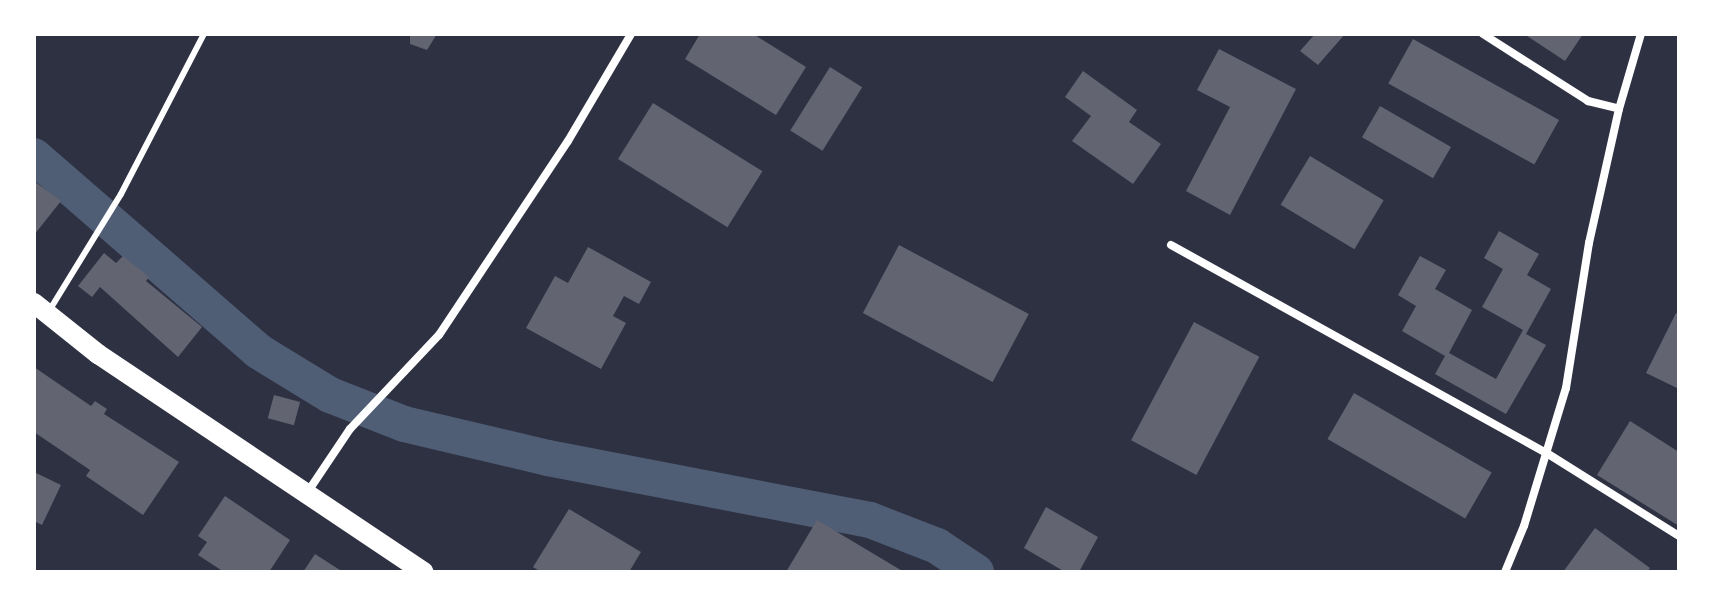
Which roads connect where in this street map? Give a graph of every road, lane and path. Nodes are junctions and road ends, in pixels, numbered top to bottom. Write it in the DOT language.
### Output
graph roads {
  1 [pos="204,34"];
  2 [pos="631,34"];
  3 [pos="1483,34"];
  4 [pos="1641,34"];
  5 [pos="1619,109"];
  6 [pos="1171,245"];
  7 [pos="41,308"];
  8 [pos="1545,452"];
  9 [pos="307,494"];
  10 [pos="1679,536"];
  11 [pos="424,572"];
  12 [pos="1505,572"];
  1 -- 7 [label="lane"];
  2 -- 9 [label="street"];
  3 -- 5 [label="street"];
  4 -- 5 [label="street"];
  5 -- 8 [label="street"];
  6 -- 8 [label="street"];
  7 -- 9 [label="main road"];
  8 -- 10 [label="street"];
  8 -- 12 [label="street"];
  9 -- 11 [label="main road"];
}
